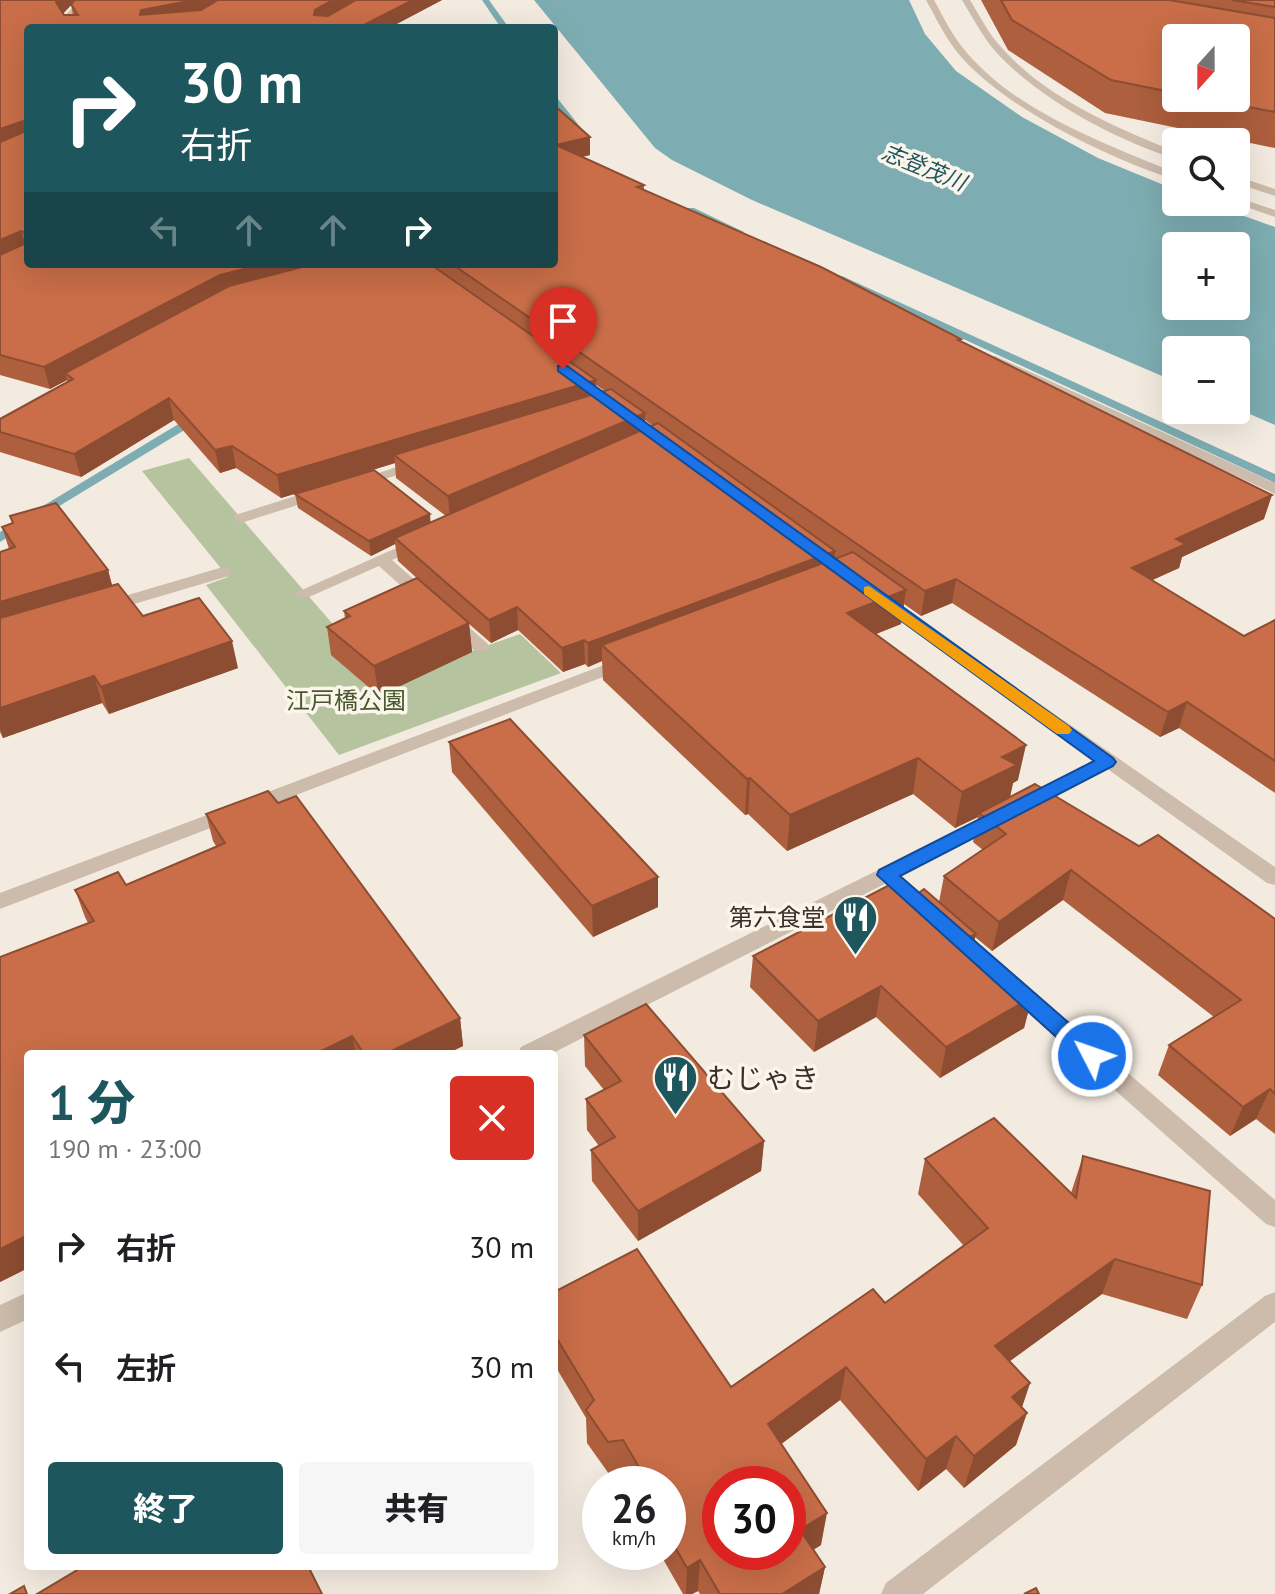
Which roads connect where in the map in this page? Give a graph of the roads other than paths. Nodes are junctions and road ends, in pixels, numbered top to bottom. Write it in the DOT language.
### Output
graph roads {
  1 [pos="82,0"];
  2 [pos="930,0"];
  3 [pos="966,0"];
  4 [pos="71,24"];
  5 [pos="1162,149"];
  6 [pos="1162,171"];
  7 [pos="1250,184"];
  8 [pos="1275,193"];
  9 [pos="1250,205"];
  10 [pos="1275,214"];
  11 [pos="986,355"];
  12 [pos="437,458"];
  13 [pos="1275,489"];
  14 [pos="241,518"];
  15 [pos="435,536"];
  16 [pos="381,559"];
  17 [pos="223,572"];
  18 [pos="862,585"];
  19 [pos="303,593"];
  20 [pos="89,613"];
  21 [pos="481,647"];
  22 [pos="649,653"];
  23 [pos="1107,762"];
  24 [pos="886,875"];
  25 [pos="1275,878"];
  26 [pos="910,896"];
  27 [pos="0,901"];
  28 [pos="992,968"];
  29 [pos="537,1050"];
  30 [pos="1275,1216"];
  31 [pos="1275,1305"];
  32 [pos="24,1307"];
  33 [pos="0,1319"];
  34 [pos="897,1594"];
  1 -- 4 [label="street"];
  2 -- 6 [label="street"];
  3 -- 5 [label="street"];
  7 -- 8 [label="street"];
  9 -- 10 [label="street"];
  11 -- 13 [label="street"];
  12 -- 14 [label="street"];
  15 -- 16 [label="street"];
  16 -- 19 [label="street"];
  16 -- 21 [label="street"];
  17 -- 20 [label="street"];
  18 -- 23 [label="street"];
  22 -- 27 [label="street"];
  23 -- 24 [label="street"];
  23 -- 25 [label="street"];
  24 -- 26 [label="street"];
  24 -- 29 [label="street"];
  28 -- 30 [label="street"];
  31 -- 34 [label="street"];
  32 -- 33 [label="street"];
}
